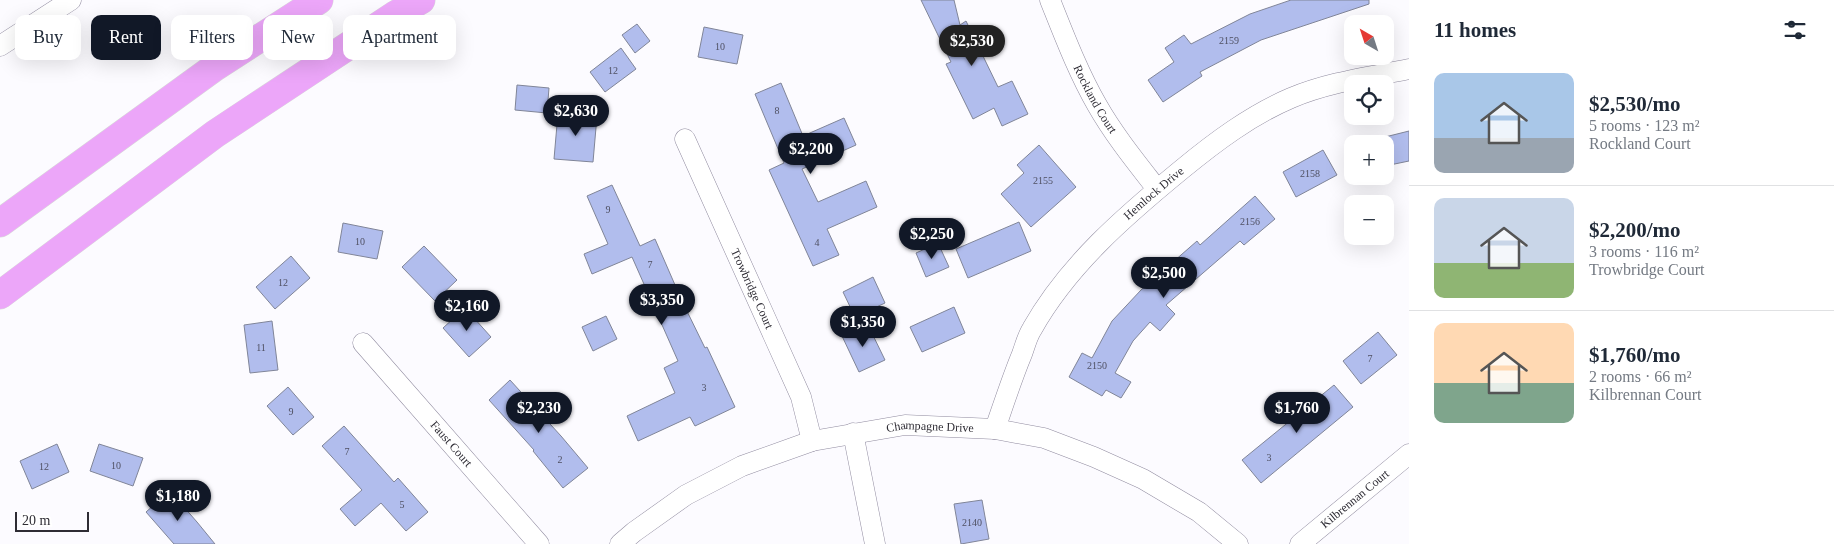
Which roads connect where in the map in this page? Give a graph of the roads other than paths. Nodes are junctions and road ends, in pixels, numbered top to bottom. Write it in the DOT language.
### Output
graph roads {
  1 [pos="71,0"];
  2 [pos="320,0"];
  3 [pos="421,0"];
  4 [pos="1050,0"];
  5 [pos="0,46"];
  6 [pos="1409,69"];
  7 [pos="685,139"];
  8 [pos="1157,189"];
  9 [pos="0,223"];
  10 [pos="0,294"];
  11 [pos="363,343"];
  12 [pos="996,429"];
  13 [pos="853,433"];
  14 [pos="812,441"];
  15 [pos="1409,454"];
  16 [pos="539,544"];
  17 [pos="620,544"];
  18 [pos="875,544"];
  19 [pos="1238,544"];
  20 [pos="1300,544"];
  1 -- 5 [label="street"];
  2 -- 9 [label="highway"];
  3 -- 10 [label="highway"];
  4 -- 8 [label="street, Rockland Court"];
  6 -- 8 [label="street, Hemlock Drive"];
  7 -- 14 [label="street, Trowbridge Court"];
  8 -- 12 [label="street, Hemlock Drive"];
  11 -- 16 [label="street, Faust Court"];
  12 -- 13 [label="street, Champagne Drive"];
  12 -- 19 [label="street, Champagne Drive"];
  13 -- 14 [label="street, Champagne Drive"];
  13 -- 18 [label="street"];
  14 -- 17 [label="street, Champagne Drive"];
  15 -- 20 [label="street, Kilbrennan Court"];
}
